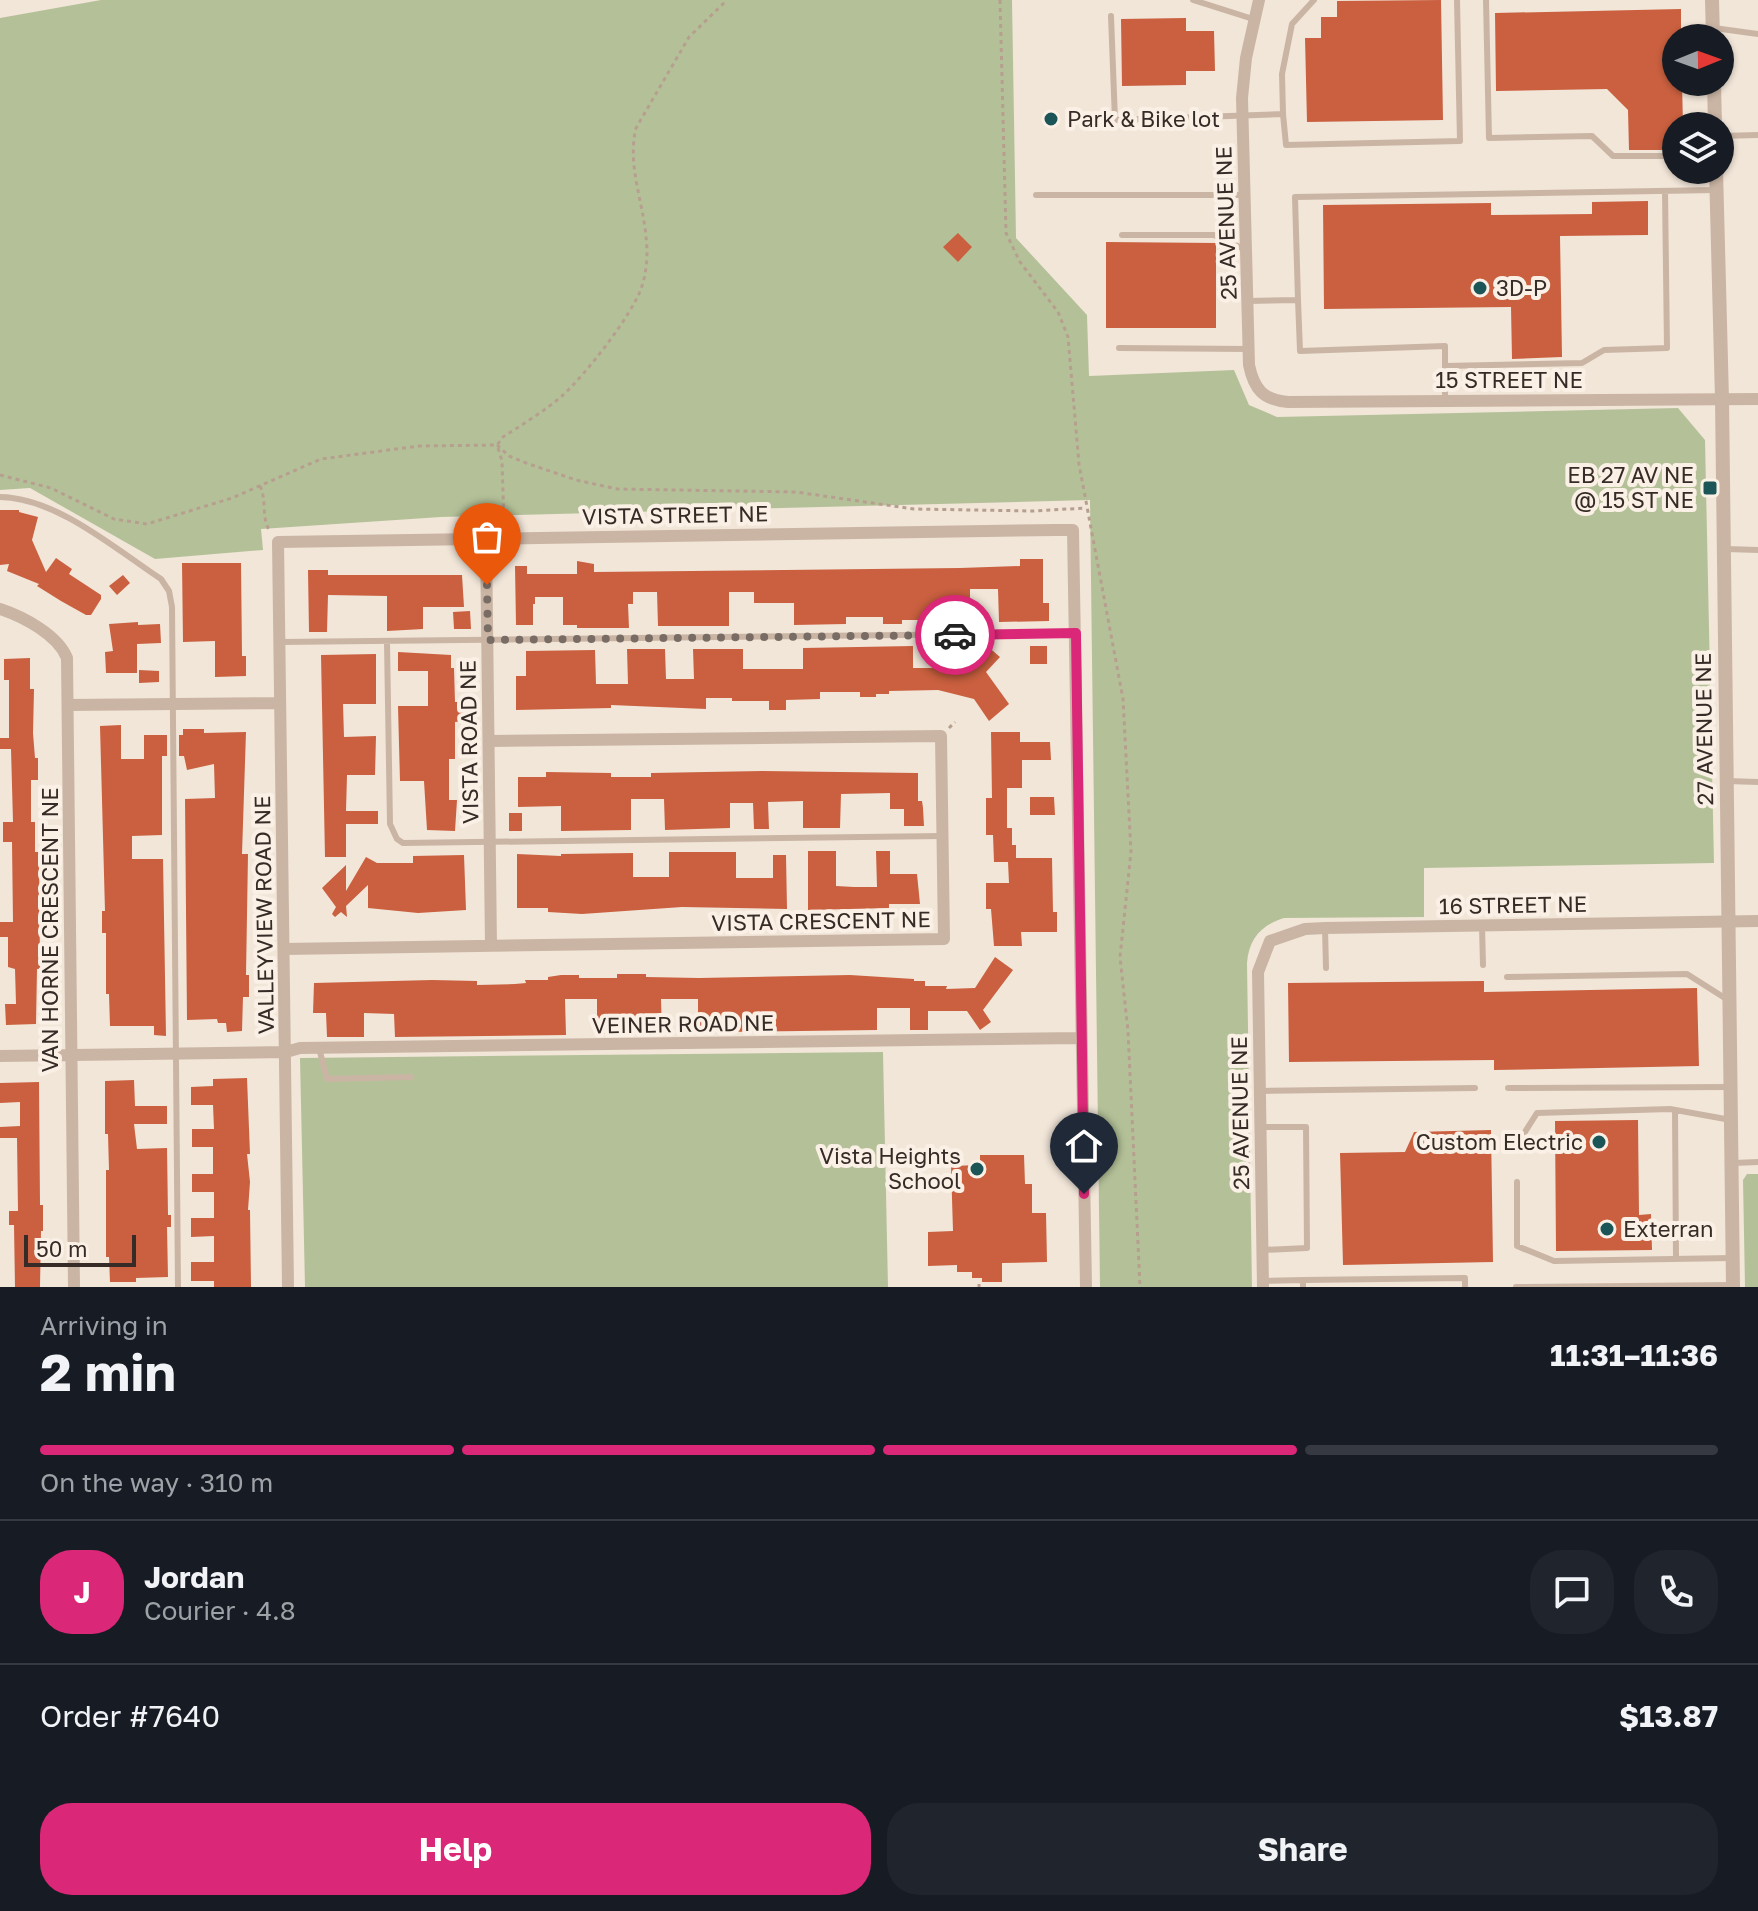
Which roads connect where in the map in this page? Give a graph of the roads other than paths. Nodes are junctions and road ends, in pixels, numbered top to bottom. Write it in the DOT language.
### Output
graph roads {
  1 [pos="1193,0"];
  2 [pos="1259,0"];
  3 [pos="1314,0"];
  4 [pos="1457,0"];
  5 [pos="1486,0"];
  6 [pos="1712,0"];
  7 [pos="1111,16"];
  8 [pos="1253,19"];
  9 [pos="1713,24"];
  10 [pos="1734,33"];
  11 [pos="1758,34"];
  12 [pos="1283,114"];
  13 [pos="1242,115"];
  14 [pos="1758,135"];
  15 [pos="1734,136"];
  16 [pos="1662,156"];
  17 [pos="1717,184"];
  18 [pos="1717,190"];
  19 [pos="1665,191"];
  20 [pos="1036,195"];
  21 [pos="1246,195"];
  22 [pos="1122,235"];
  23 [pos="1247,250"];
  24 [pos="1298,300"];
  25 [pos="1248,301"];
  26 [pos="1119,348"];
  27 [pos="1249,349"];
  28 [pos="1445,366"];
  29 [pos="1262,395"];
  30 [pos="1722,399"];
  31 [pos="1758,399"];
  32 [pos="1445,401"];
  33 [pos="0,497"];
  34 [pos="486,538"];
  35 [pos="278,542"];
  36 [pos="1724,549"];
  37 [pos="1758,550"];
  38 [pos="0,609"];
  39 [pos="1076,633"];
  40 [pos="488,640"];
  41 [pos="279,642"];
  42 [pos="387,643"];
  43 [pos="280,703"];
  44 [pos="172,704"];
  45 [pos="68,705"];
  46 [pos="489,741"];
  47 [pos="1727,781"];
  48 [pos="1758,782"];
  49 [pos="942,836"];
  50 [pos="490,842"];
  51 [pos="1729,921"];
  52 [pos="1758,921"];
  53 [pos="1482,926"];
  54 [pos="1325,928"];
  55 [pos="1270,941"];
  56 [pos="491,946"];
  57 [pos="284,949"];
  58 [pos="1483,965"];
  59 [pos="1326,968"];
  60 [pos="1507,977"];
  61 [pos="1730,1001"];
  62 [pos="1081,1038"];
  63 [pos="319,1048"];
  64 [pos="286,1052"];
  65 [pos="177,1053"];
  66 [pos="71,1055"];
  67 [pos="0,1056"];
  68 [pos="411,1077"];
  69 [pos="1731,1087"];
  70 [pos="1475,1088"];
  71 [pos="1508,1088"];
  72 [pos="1260,1091"];
  73 [pos="1675,1110"];
  74 [pos="1731,1120"];
  75 [pos="1261,1127"];
  76 [pos="1516,1146"];
  77 [pos="1758,1162"];
  78 [pos="1731,1163"];
  79 [pos="1517,1182"];
  80 [pos="1262,1250"];
  81 [pos="1733,1258"];
  82 [pos="1676,1259"];
  83 [pos="1303,1283"];
  84 [pos="1262,1284"];
  85 [pos="1733,1286"];
  86 [pos="74,1287"];
  87 [pos="178,1287"];
  88 [pos="288,1287"];
  89 [pos="1086,1287"];
  90 [pos="1465,1287"];
  91 [pos="1516,1287"];
  1 -- 8 [label="lane"];
  2 -- 8 [label="street, 25 AVENUE NE"];
  3 -- 12 [label="lane"];
  4 -- 12 [label="lane"];
  5 -- 16 [label="lane"];
  6 -- 9 [label="street"];
  7 -- 13 [label="lane"];
  8 -- 13 [label="street, 25 AVENUE NE"];
  10 -- 11 [label="lane"];
  12 -- 13 [label="lane"];
  13 -- 21 [label="street, 25 AVENUE NE"];
  14 -- 15 [label="lane"];
  17 -- 18 [label="street, 27 AVENUE NE"];
  18 -- 19 [label="lane"];
  18 -- 30 [label="street, 27 AVENUE NE"];
  19 -- 24 [label="lane"];
  19 -- 28 [label="lane"];
  20 -- 21 [label="lane"];
  21 -- 23 [label="street, 25 AVENUE NE"];
  22 -- 23 [label="lane"];
  23 -- 25 [label="street, 25 AVENUE NE"];
  24 -- 25 [label="lane"];
  24 -- 28 [label="lane"];
  25 -- 27 [label="street, 25 AVENUE NE"];
  26 -- 27 [label="lane"];
  27 -- 29 [label="street, 25 AVENUE NE"];
  28 -- 32 [label="lane"];
  29 -- 32 [label="street, 15 STREET NE"];
  30 -- 31 [label="street, 15 STREET NE"];
  30 -- 32 [label="street, 15 STREET NE"];
  30 -- 36 [label="street, 27 AVENUE NE"];
  33 -- 44 [label="lane"];
  34 -- 35 [label="street, VISTA STREET NE"];
  34 -- 39 [label="street, VISTA STREET NE"];
  34 -- 40 [label="street, VISTA ROAD NE"];
  35 -- 41 [label="street, VALLEYVIEW ROAD NE"];
  36 -- 37 [label="lane"];
  36 -- 47 [label="street, 27 AVENUE NE"];
  38 -- 45 [label="street, VAN HORNE CRESCENT NE"];
  39 -- 40 [label="lane"];
  39 -- 62 [label="street"];
  40 -- 42 [label="lane"];
  40 -- 46 [label="street, VISTA ROAD NE"];
  41 -- 42 [label="lane"];
  41 -- 43 [label="street, VALLEYVIEW ROAD NE"];
  42 -- 50 [label="lane"];
  43 -- 44 [label="street"];
  43 -- 57 [label="street, VALLEYVIEW ROAD NE"];
  44 -- 45 [label="street"];
  44 -- 65 [label="lane"];
  45 -- 66 [label="street, VAN HORNE CRESCENT NE"];
  46 -- 49 [label="street, VISTA CRESCENT NE"];
  46 -- 50 [label="street, VISTA ROAD NE"];
  47 -- 48 [label="lane"];
  47 -- 51 [label="street, 27 AVENUE NE"];
  49 -- 50 [label="lane"];
  49 -- 56 [label="street, VISTA CRESCENT NE"];
  50 -- 56 [label="street, VISTA ROAD NE"];
  51 -- 52 [label="street, 16 STREET NE"];
  51 -- 53 [label="street, 16 STREET NE"];
  51 -- 61 [label="street, 27 AVENUE NE"];
  53 -- 54 [label="street, 16 STREET NE"];
  53 -- 58 [label="lane"];
  54 -- 55 [label="street, 16 STREET NE"];
  54 -- 59 [label="lane"];
  55 -- 72 [label="street, 25 AVENUE NE"];
  56 -- 57 [label="street, VISTA CRESCENT NE"];
  57 -- 64 [label="street, VALLEYVIEW ROAD NE"];
  60 -- 61 [label="lane"];
  61 -- 69 [label="street, 27 AVENUE NE"];
  62 -- 63 [label="street, VEINER ROAD NE"];
  62 -- 89 [label="street"];
  63 -- 64 [label="street, VEINER ROAD NE"];
  63 -- 68 [label="lane"];
  64 -- 65 [label="street, VEINER ROAD NE"];
  64 -- 88 [label="street, VALLEYVIEW ROAD NE"];
  65 -- 66 [label="street, VEINER ROAD NE"];
  65 -- 87 [label="lane"];
  66 -- 67 [label="street, VEINER ROAD NE"];
  66 -- 86 [label="street, VAN HORNE CRESCENT NE"];
  69 -- 71 [label="lane"];
  69 -- 74 [label="street, 27 AVENUE NE"];
  70 -- 72 [label="lane"];
  72 -- 75 [label="street, 25 AVENUE NE"];
  73 -- 74 [label="lane"];
  73 -- 76 [label="lane"];
  73 -- 82 [label="lane"];
  74 -- 78 [label="street, 27 AVENUE NE"];
  75 -- 80 [label="street, 25 AVENUE NE"];
  75 -- 80 [label="lane"];
  77 -- 78 [label="lane"];
  78 -- 81 [label="street, 27 AVENUE NE"];
  79 -- 82 [label="lane"];
  80 -- 84 [label="street, 25 AVENUE NE"];
  81 -- 82 [label="lane"];
  81 -- 85 [label="street, 27 AVENUE NE"];
  83 -- 84 [label="lane"];
  83 -- 90 [label="lane"];
  85 -- 91 [label="lane"];
}
